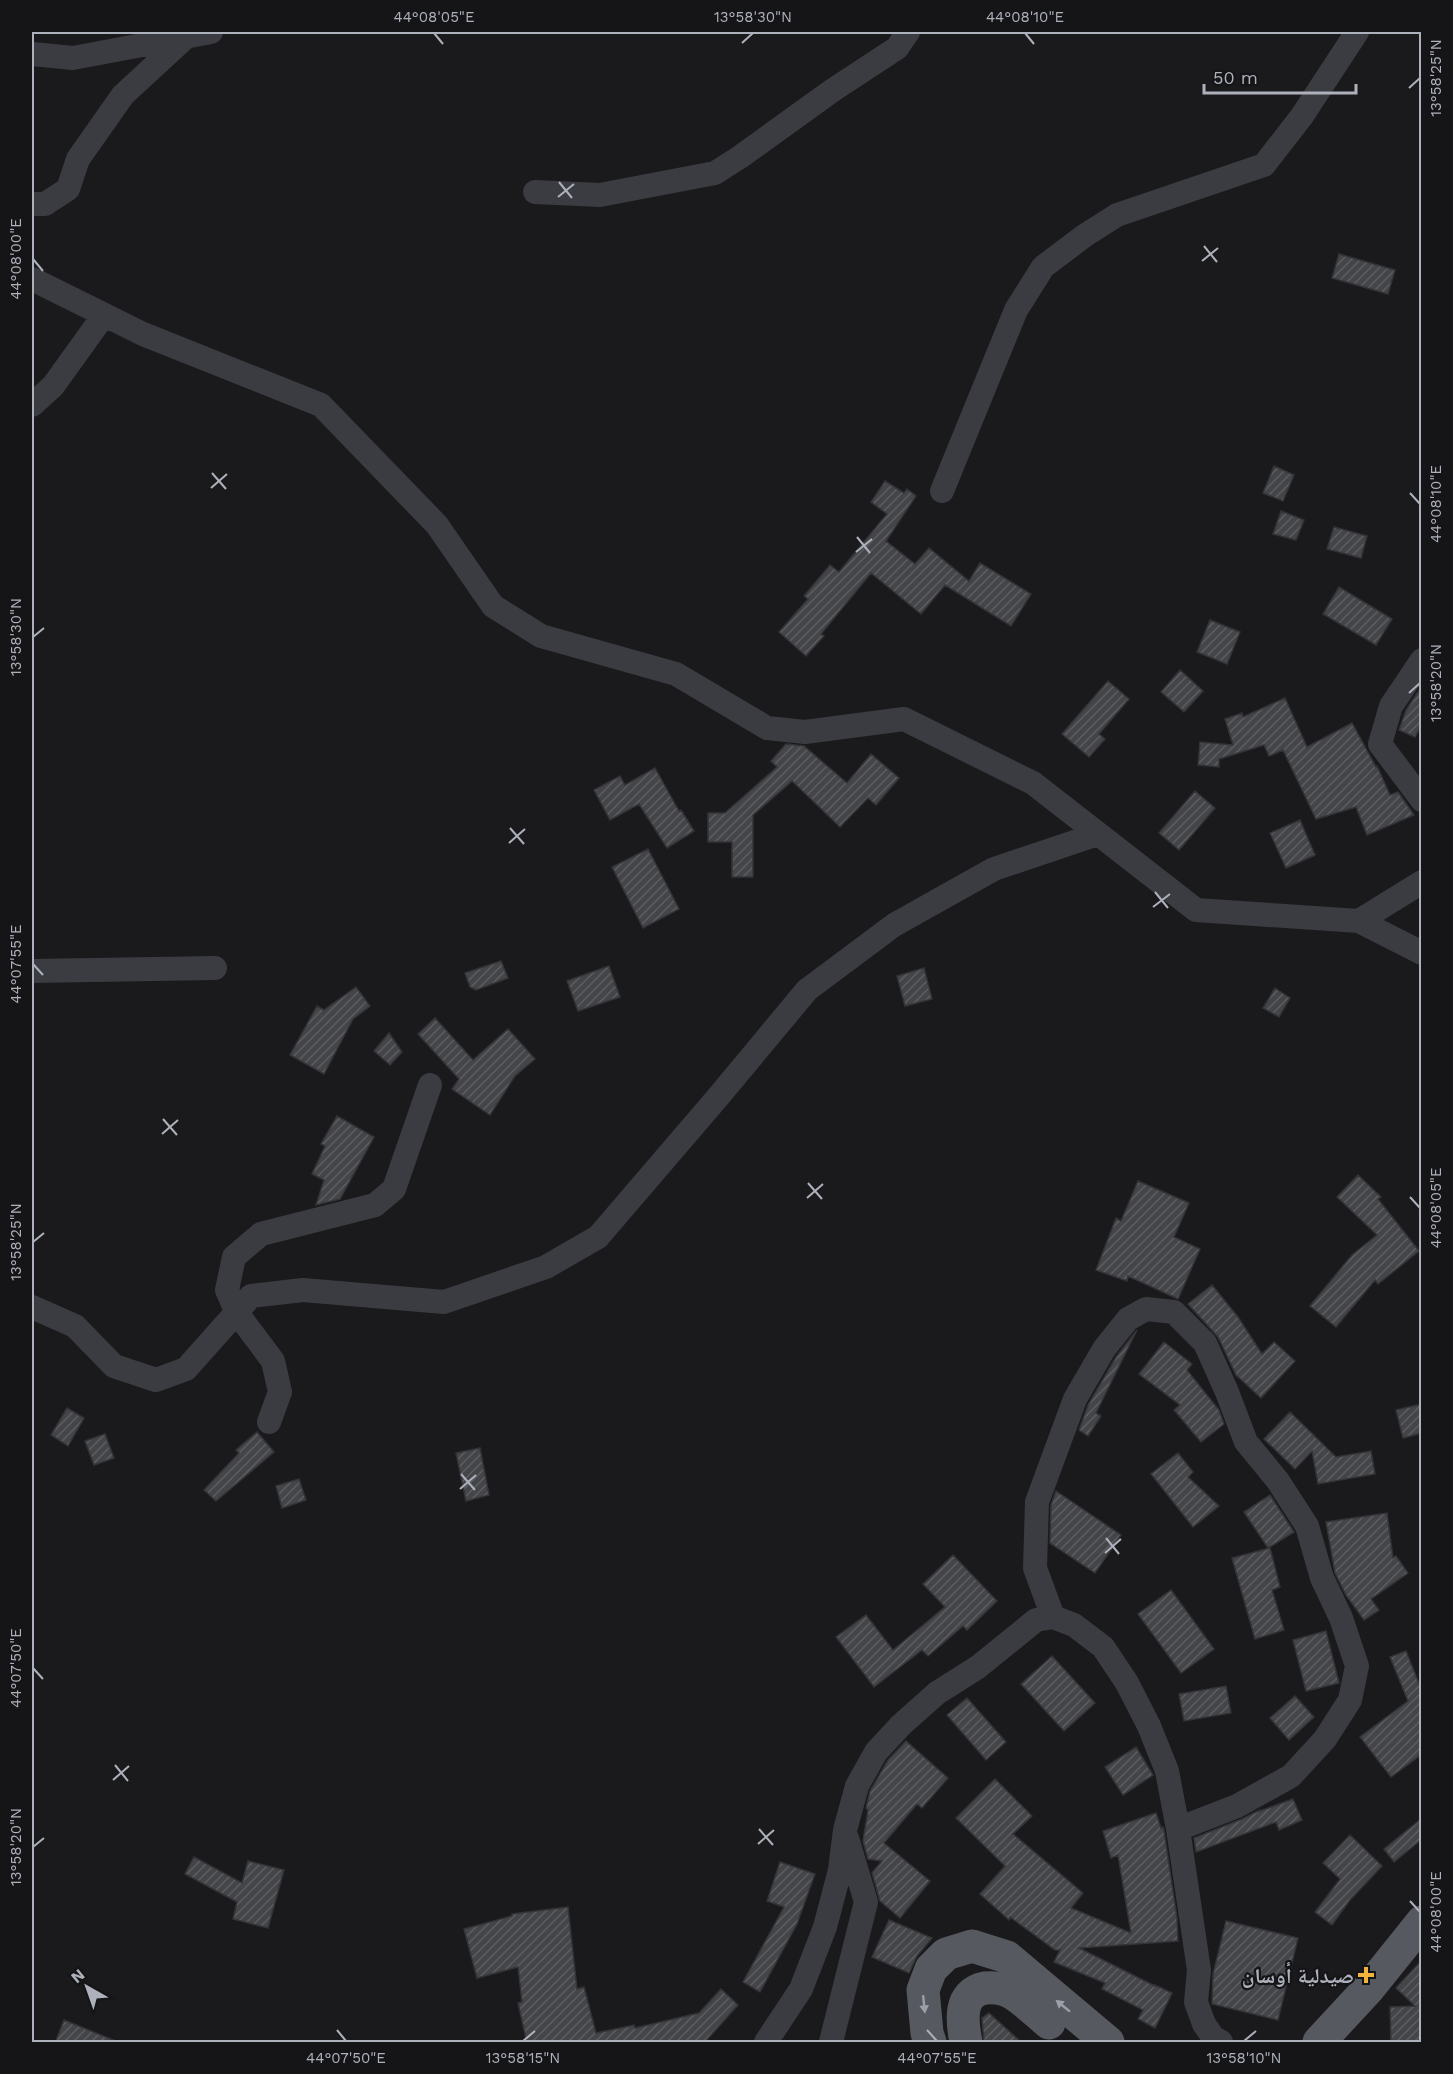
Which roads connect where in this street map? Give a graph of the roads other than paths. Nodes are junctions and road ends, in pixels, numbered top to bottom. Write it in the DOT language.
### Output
graph roads {
  1 [pos="211,32"];
  2 [pos="908,32"];
  3 [pos="1357,32"];
  4 [pos="187,36"];
  5 [pos="32,54"];
  6 [pos="535,192"];
  7 [pos="32,204"];
  8 [pos="32,279"];
  9 [pos="104,315"];
  10 [pos="32,405"];
  11 [pos="942,491"];
  12 [pos="1422,660"];
  13 [pos="1422,800"];
  14 [pos="1098,834"];
  15 [pos="1422,882"];
  16 [pos="1359,921"];
  17 [pos="1422,953"];
  18 [pos="215,968"];
  19 [pos="32,971"];
  20 [pos="430,1085"];
  21 [pos="32,1306"];
  22 [pos="237,1313"];
  23 [pos="269,1422"];
  24 [pos="1053,1617"];
  25 [pos="1178,1829"];
  26 [pos="845,1830"];
  27 [pos="1422,1922"];
  28 [pos="1422,1954"];
  29 [pos="766,2043"];
  30 [pos="831,2043"];
  31 [pos="930,2043"];
  32 [pos="966,2043"];
  33 [pos="1074,2043"];
  34 [pos="1108,2043"];
  35 [pos="1221,2043"];
  36 [pos="1318,2043"];
  37 [pos="1342,2043"];
  1 -- 4 [label="street"];
  2 -- 6 [label="street"];
  3 -- 11 [label="street"];
  4 -- 5 [label="street"];
  4 -- 7 [label="street"];
  8 -- 9 [label="street"];
  9 -- 10 [label="street"];
  9 -- 14 [label="street"];
  12 -- 13 [label="street"];
  14 -- 16 [label="street"];
  14 -- 22 [label="street"];
  15 -- 16 [label="street"];
  16 -- 17 [label="street"];
  18 -- 19 [label="street"];
  20 -- 22 [label="street"];
  21 -- 22 [label="street"];
  22 -- 23 [label="street"];
  24 -- 25 [label="street"];
  24 -- 25 [label="street"];
  24 -- 26 [label="street"];
  25 -- 35 [label="street"];
  26 -- 29 [label="street"];
  26 -- 30 [label="street"];
  27 -- 36 [label="main road"];
  28 -- 37 [label="main road"];
  34 -- 31 [label="main road, one-way"];
  32 -- 33 [label="main road"];
}
